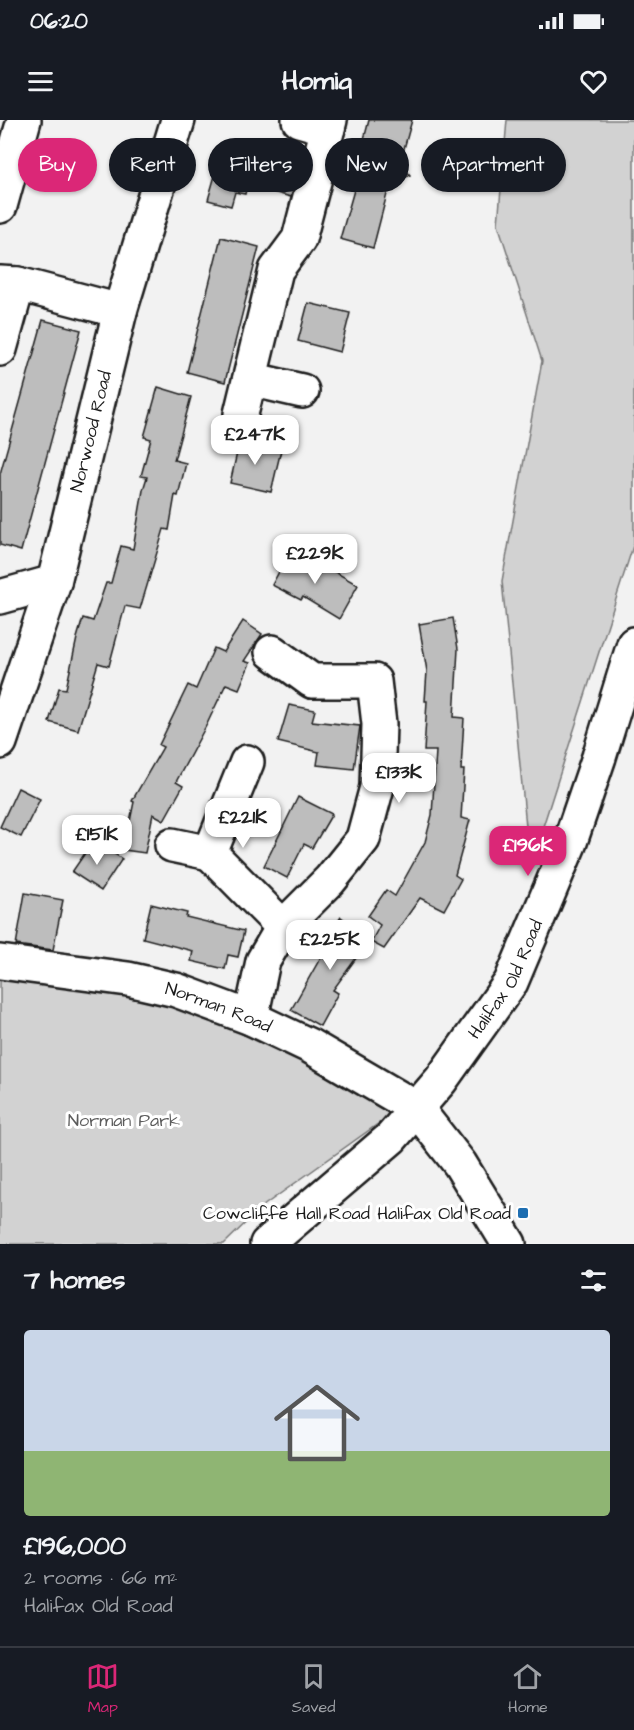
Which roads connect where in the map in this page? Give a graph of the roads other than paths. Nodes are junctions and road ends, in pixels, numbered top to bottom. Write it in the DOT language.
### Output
graph roads {
  1 [pos="24,120"];
  2 [pos="178,120"];
  3 [pos="319,123"];
  4 [pos="0,206"];
  5 [pos="9,283"];
  6 [pos="120,311"];
  7 [pos="0,349"];
  8 [pos="250,379"];
  9 [pos="302,391"];
  10 [pos="241,414"];
  11 [pos="54,582"];
  12 [pos="0,597"];
  13 [pos="634,644"];
  14 [pos="272,652"];
  15 [pos="0,742"];
  16 [pos="247,762"];
  17 [pos="172,846"];
  18 [pos="210,853"];
  19 [pos="283,927"];
  20 [pos="0,962"];
  21 [pos="251,1018"];
  22 [pos="416,1108"];
  23 [pos="267,1244"];
  24 [pos="509,1244"];
  1 -- 4 [label="street"];
  2 -- 6 [label="street, Norwood Road"];
  3 -- 8 [label="street"];
  5 -- 6 [label="street"];
  5 -- 7 [label="street"];
  6 -- 11 [label="street, Norwood Road"];
  8 -- 9 [label="street"];
  8 -- 10 [label="street"];
  11 -- 12 [label="street"];
  11 -- 15 [label="street, Norwood Road"];
  13 -- 22 [label="street, Halifax Old Road"];
  14 -- 19 [label="street"];
  16 -- 18 [label="street"];
  17 -- 18 [label="street"];
  18 -- 19 [label="street"];
  19 -- 21 [label="street"];
  20 -- 21 [label="street, Norman Road"];
  21 -- 22 [label="street, Norman Road"];
  22 -- 23 [label="street, Halifax Old Road"];
  22 -- 24 [label="street"];
}
